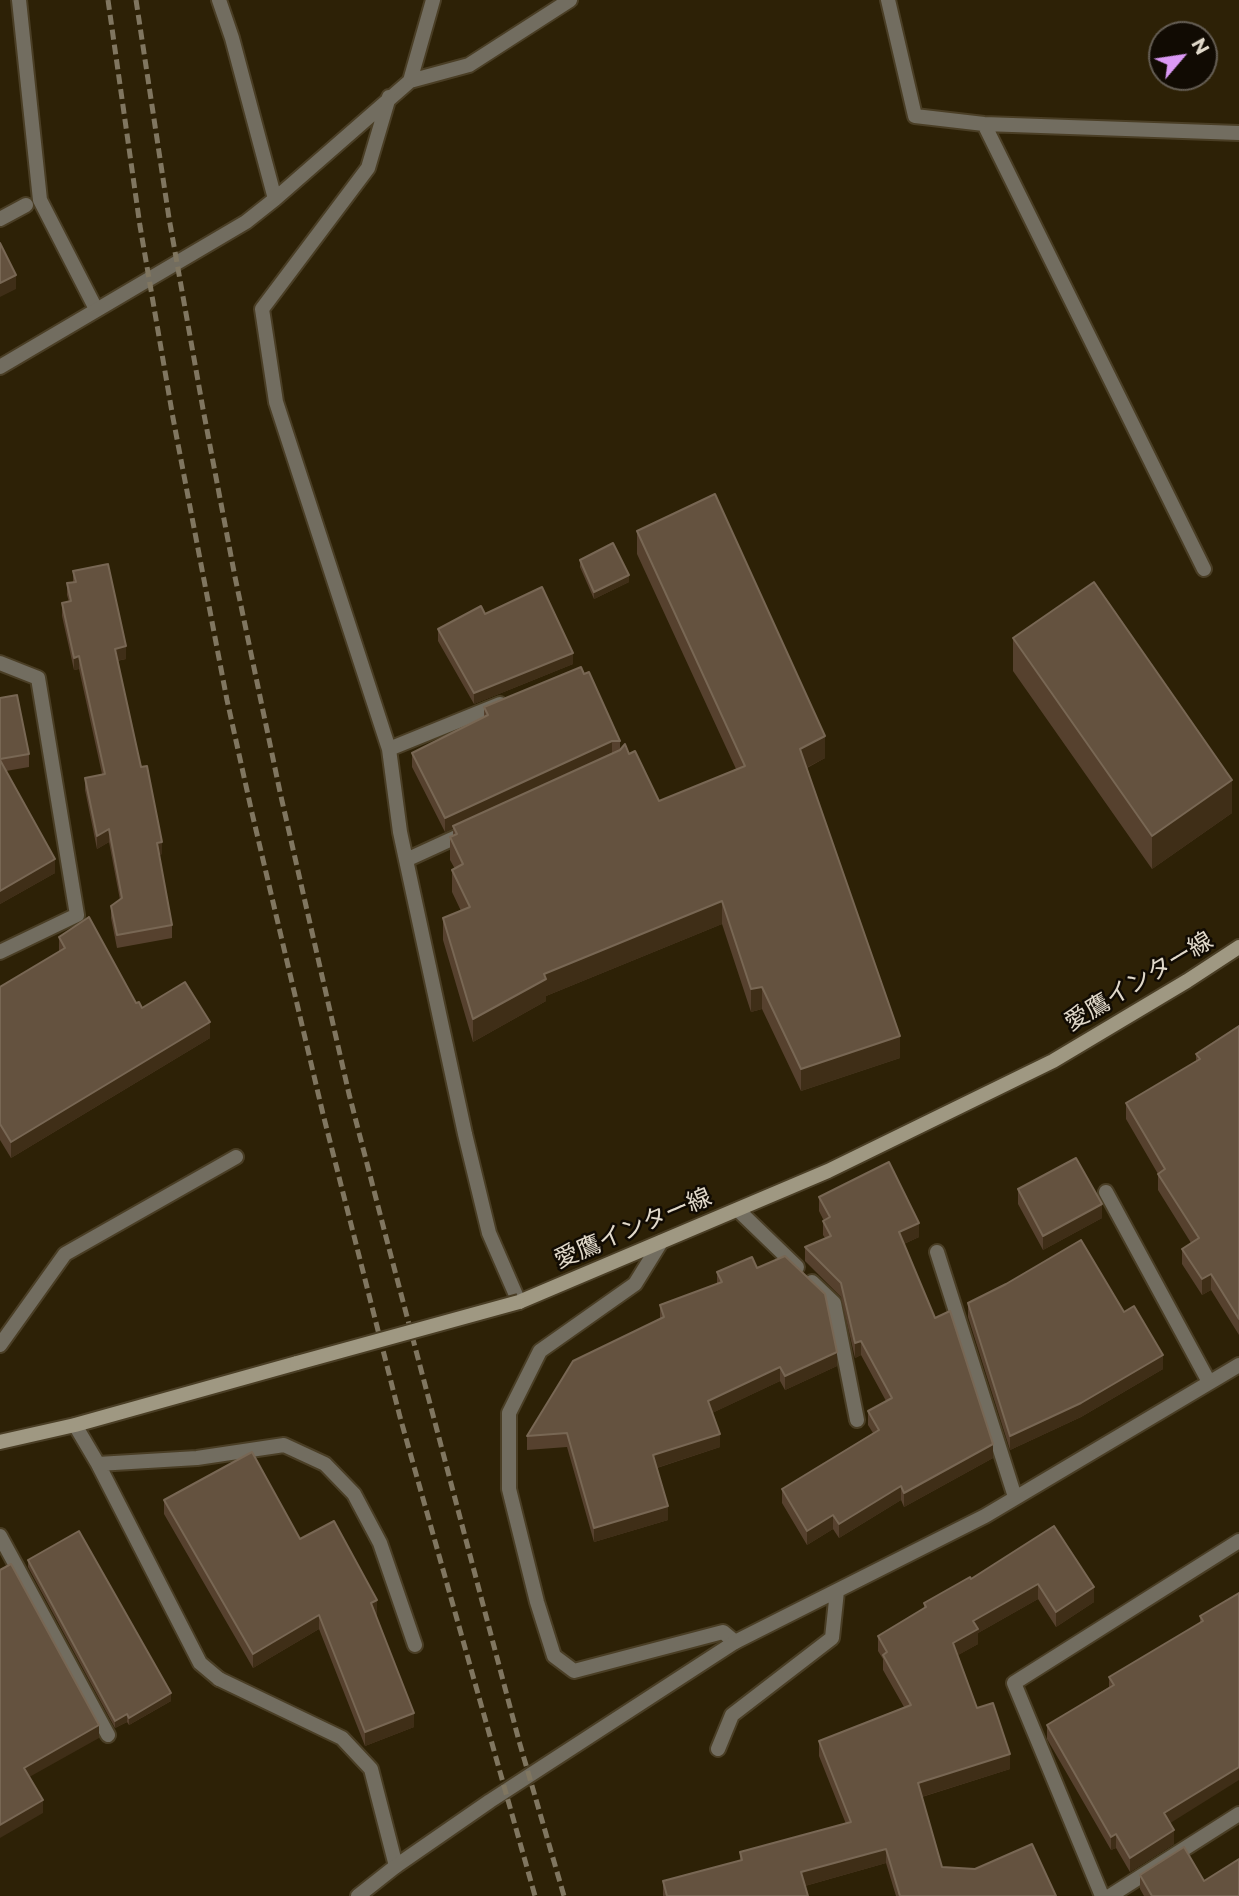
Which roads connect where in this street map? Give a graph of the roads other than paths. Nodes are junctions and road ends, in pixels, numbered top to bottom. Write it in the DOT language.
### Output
graph roads {
  1 [pos="19,0"];
  2 [pos="219,0"];
  3 [pos="433,0"];
  4 [pos="570,0"];
  5 [pos="888,0"];
  6 [pos="410,81"];
  7 [pos="389,97"];
  8 [pos="984,124"];
  9 [pos="1239,133"];
  10 [pos="275,199"];
  11 [pos="26,205"];
  12 [pos="0,219"];
  13 [pos="96,309"];
  14 [pos="0,367"];
  15 [pos="1204,569"];
  16 [pos="0,663"];
  17 [pos="514,698"];
  18 [pos="389,749"];
  19 [pos="480,826"];
  20 [pos="406,860"];
  21 [pos="1239,947"];
  22 [pos="0,952"];
  23 [pos="236,1157"];
  24 [pos="1106,1192"];
  25 [pos="738,1210"];
  26 [pos="661,1242"];
  27 [pos="937,1252"];
  28 [pos="519,1302"];
  29 [pos="0,1345"];
  30 [pos="1239,1365"];
  31 [pos="1209,1382"];
  32 [pos="857,1420"];
  33 [pos="75,1425"];
  34 [pos="0,1442"];
  35 [pos="98,1464"];
  36 [pos="1016,1497"];
  37 [pos="0,1536"];
  38 [pos="1239,1541"];
  39 [pos="837,1591"];
  40 [pos="735,1642"];
  41 [pos="415,1645"];
  42 [pos="108,1735"];
  43 [pos="718,1749"];
  44 [pos="1239,1814"];
  45 [pos="396,1866"];
  46 [pos="358,1896"];
  47 [pos="1102,1896"];
  48 [pos="1110,1896"];
  1 -- 13 [label="street"];
  2 -- 10 [label="street"];
  3 -- 6 [label="street"];
  4 -- 6 [label="street"];
  5 -- 8 [label="street"];
  6 -- 7 [label="street"];
  7 -- 10 [label="street"];
  7 -- 18 [label="street"];
  8 -- 9 [label="street"];
  8 -- 15 [label="street"];
  10 -- 13 [label="street"];
  11 -- 12 [label="street"];
  13 -- 14 [label="street"];
  16 -- 22 [label="street"];
  17 -- 18 [label="street"];
  18 -- 20 [label="street"];
  19 -- 20 [label="street"];
  20 -- 28 [label="street"];
  21 -- 25 [label="main road, 愛鷹インター線"];
  23 -- 29 [label="street"];
  24 -- 31 [label="street"];
  25 -- 26 [label="main road, 愛鷹インター線"];
  25 -- 32 [label="street"];
  26 -- 28 [label="main road, 愛鷹インター線"];
  26 -- 40 [label="street"];
  27 -- 36 [label="street"];
  28 -- 33 [label="main road, 愛鷹インター線, bridge"];
  30 -- 31 [label="street"];
  31 -- 36 [label="street"];
  33 -- 34 [label="main road, 愛鷹インター線"];
  33 -- 35 [label="street"];
  35 -- 41 [label="street"];
  35 -- 45 [label="street"];
  36 -- 39 [label="street"];
  37 -- 42 [label="street"];
  38 -- 47 [label="street"];
  39 -- 40 [label="street"];
  39 -- 43 [label="street"];
  40 -- 45 [label="street"];
  44 -- 48 [label="street"];
  45 -- 46 [label="street"];
}
